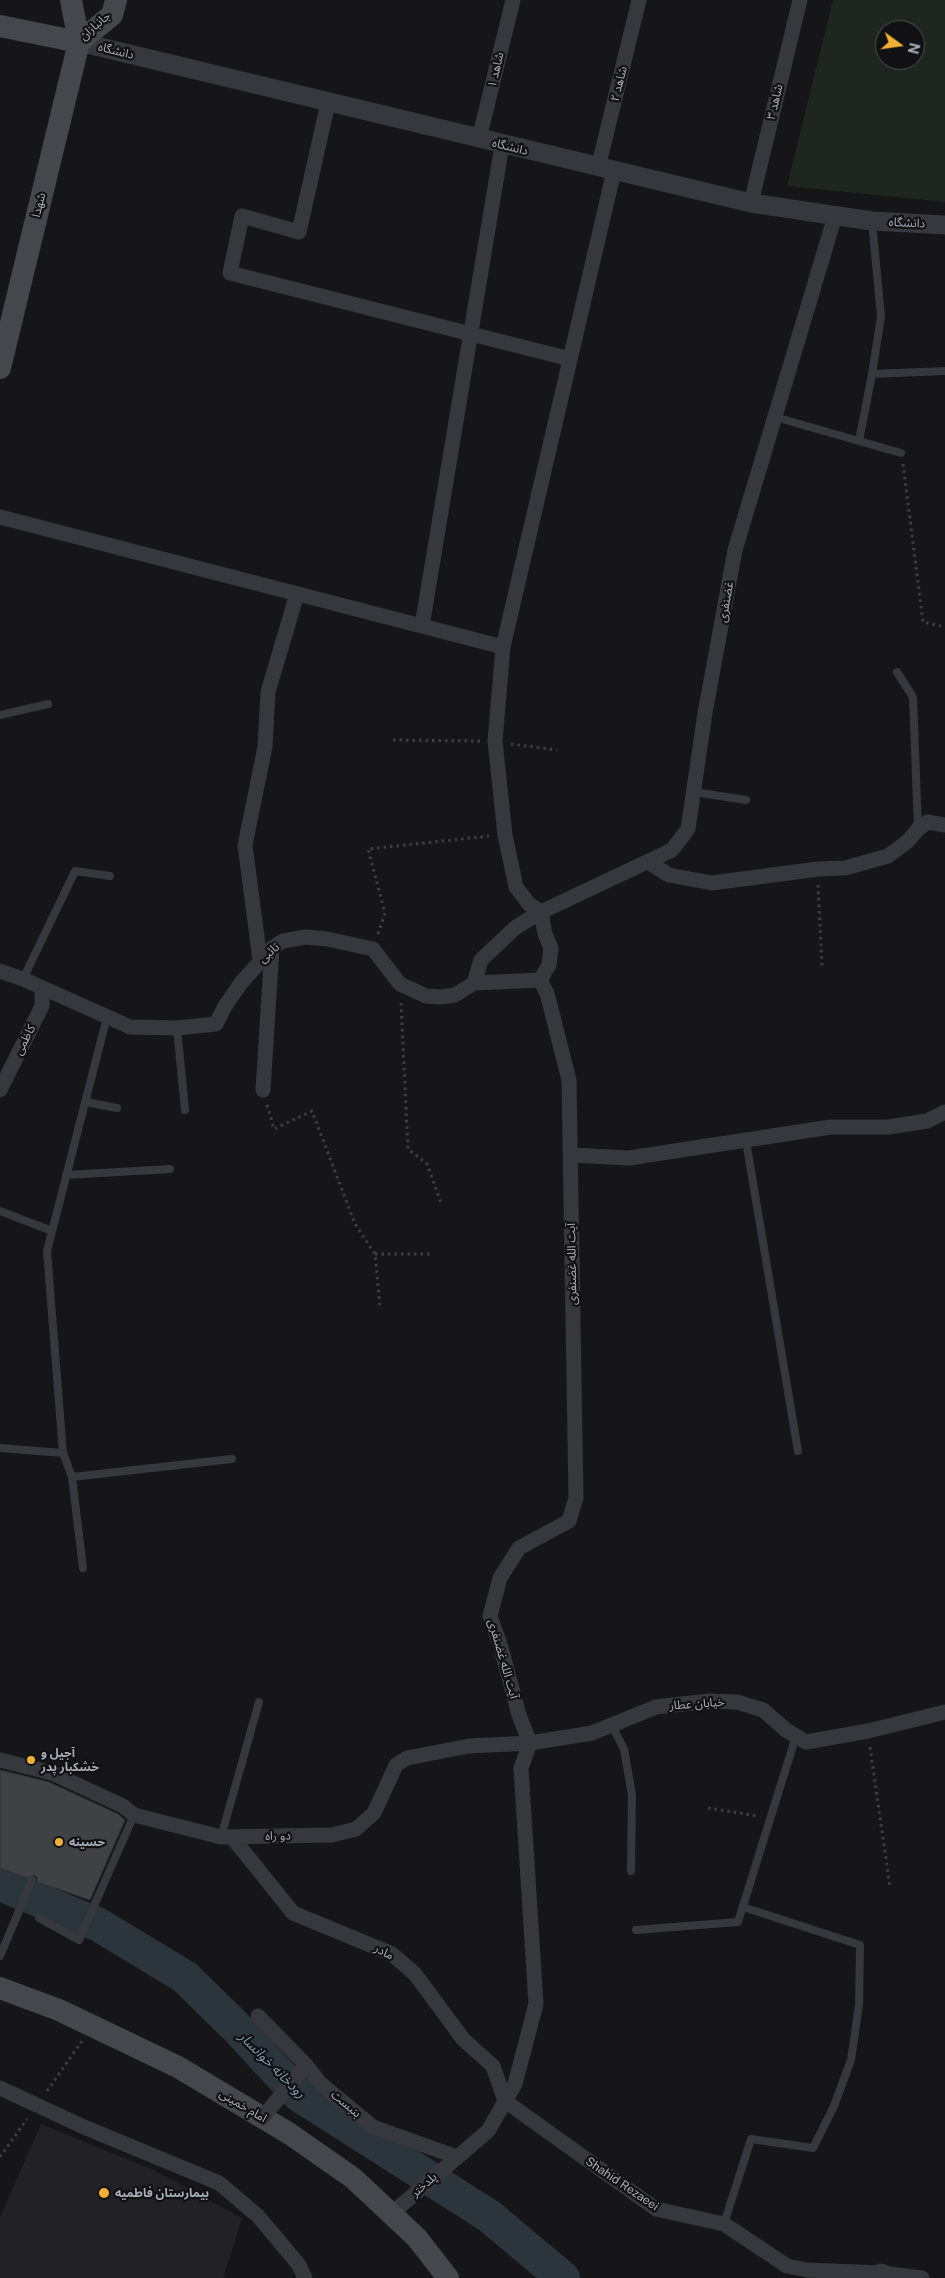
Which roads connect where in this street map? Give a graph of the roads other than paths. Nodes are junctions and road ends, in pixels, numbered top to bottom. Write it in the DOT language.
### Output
graph roads {
  1 [pos="72,0"];
  2 [pos="116,0"];
  3 [pos="512,0"];
  4 [pos="639,0"];
  5 [pos="800,0"];
  6 [pos="0,26"];
  7 [pos="79,42"];
  8 [pos="328,103"];
  9 [pos="479,139"];
  10 [pos="502,145"];
  11 [pos="606,170"];
  12 [pos="751,203"];
  13 [pos="835,216"];
  14 [pos="872,221"];
  15 [pos="945,225"];
  16 [pos="471,334"];
  17 [pos="570,359"];
  18 [pos="0,368"];
  19 [pos="945,371"];
  20 [pos="872,374"];
  21 [pos="776,417"];
  22 [pos="859,441"];
  23 [pos="902,453"];
  24 [pos="0,518"];
  25 [pos="297,594"];
  26 [pos="422,626"];
  27 [pos="503,647"];
  28 [pos="897,672"];
  29 [pos="48,704"];
  30 [pos="0,715"];
  31 [pos="694,792"];
  32 [pos="746,800"];
  33 [pos="945,825"];
  34 [pos="918,829"];
  35 [pos="648,862"];
  36 [pos="110,876"];
  37 [pos="541,912"];
  38 [pos="272,948"];
  39 [pos="260,960"];
  40 [pos="0,971"];
  41 [pos="24,979"];
  42 [pos="474,983"];
  43 [pos="543,986"];
  44 [pos="42,989"];
  45 [pos="107,1017"];
  46 [pos="176,1028"];
  47 [pos="0,1090"];
  48 [pos="263,1090"];
  49 [pos="85,1102"];
  50 [pos="117,1108"];
  51 [pos="185,1110"];
  52 [pos="945,1112"];
  53 [pos="746,1141"];
  54 [pos="571,1155"];
  55 [pos="170,1169"];
  56 [pos="66,1175"];
  57 [pos="0,1211"];
  58 [pos="52,1231"];
  59 [pos="0,1448"];
  60 [pos="798,1451"];
  61 [pos="63,1453"];
  62 [pos="232,1459"];
  63 [pos="72,1477"];
  64 [pos="83,1568"];
  65 [pos="259,1702"];
  66 [pos="945,1712"];
  67 [pos="612,1726"];
  68 [pos="796,1736"];
  69 [pos="530,1742"];
  70 [pos="0,1760"];
  71 [pos="134,1815"];
  72 [pos="226,1837"];
  73 [pos="631,1871"];
  74 [pos="32,1880"];
  75 [pos="743,1907"];
  76 [pos="39,1918"];
  77 [pos="636,1930"];
  78 [pos="0,1956"];
  79 [pos="0,1988"];
  80 [pos="258,2016"];
  81 [pos="306,2065"];
  82 [pos="0,2088"];
  83 [pos="505,2100"];
  84 [pos="262,2117"];
  85 [pos="458,2157"];
  86 [pos="391,2214"];
  87 [pos="724,2224"];
  88 [pos="887,2276"];
  89 [pos="305,2278"];
  90 [pos="448,2278"];
  91 [pos="922,2278"];
  1 -- 7 [label="main road, جانبازان"];
  2 -- 7 [label="main road, جانبازان"];
  3 -- 9 [label="street, شاهد ۱"];
  4 -- 11 [label="street, شاهد ۲"];
  5 -- 12 [label="street, شاهد ۳"];
  6 -- 7 [label="main road"];
  7 -- 8 [label="street, دانشگاه"];
  7 -- 18 [label="main road, شهدا"];
  8 -- 9 [label="street, دانشگاه"];
  8 -- 16 [label="street"];
  9 -- 10 [label="street, دانشگاه"];
  10 -- 11 [label="street, دانشگاه"];
  10 -- 16 [label="street"];
  11 -- 12 [label="street, دانشگاه"];
  11 -- 17 [label="street, شاهد ۲"];
  12 -- 13 [label="street, دانشگاه"];
  13 -- 14 [label="street, دانشگاه"];
  13 -- 21 [label="street, غضنفری"];
  14 -- 15 [label="street, دانشگاه"];
  14 -- 20 [label="lane"];
  16 -- 17 [label="street"];
  16 -- 26 [label="street"];
  17 -- 27 [label="street, شاهد ۲"];
  19 -- 20 [label="lane"];
  20 -- 22 [label="lane"];
  21 -- 22 [label="lane"];
  21 -- 31 [label="street, غضنفری"];
  22 -- 23 [label="lane"];
  24 -- 25 [label="street"];
  25 -- 26 [label="street"];
  25 -- 39 [label="street"];
  26 -- 27 [label="street"];
  27 -- 37 [label="street, شاهد ۲"];
  28 -- 34 [label="lane"];
  29 -- 30 [label="lane"];
  31 -- 32 [label="lane"];
  31 -- 35 [label="street, غضنفری"];
  33 -- 34 [label="street"];
  34 -- 35 [label="street"];
  35 -- 37 [label="street, غضنفری"];
  36 -- 41 [label="lane"];
  37 -- 42 [label="street, غضنفری"];
  37 -- 43 [label="street"];
  38 -- 39 [label="street, تائبی"];
  38 -- 42 [label="street, تائبی"];
  38 -- 48 [label="street"];
  39 -- 46 [label="street, تائبی"];
  40 -- 41 [label="street, تائبی"];
  41 -- 44 [label="street, تائبی"];
  42 -- 43 [label="street"];
  43 -- 54 [label="street, آیت الله غضنفری"];
  44 -- 45 [label="street, تائبی"];
  44 -- 47 [label="street, کاظمی"];
  45 -- 46 [label="street, تائبی"];
  45 -- 49 [label="lane"];
  46 -- 51 [label="lane"];
  49 -- 50 [label="lane"];
  49 -- 56 [label="lane"];
  52 -- 53 [label="street"];
  53 -- 54 [label="street"];
  53 -- 60 [label="lane"];
  54 -- 69 [label="street, آیت الله غضنفری"];
  55 -- 56 [label="lane"];
  56 -- 58 [label="lane"];
  57 -- 58 [label="lane"];
  58 -- 61 [label="lane"];
  59 -- 61 [label="lane"];
  61 -- 63 [label="lane"];
  62 -- 63 [label="lane"];
  63 -- 64 [label="lane"];
  65 -- 72 [label="lane"];
  66 -- 68 [label="street, خیابان عطار"];
  67 -- 68 [label="street, خیابان عطار"];
  67 -- 69 [label="street, خیابان عطار"];
  67 -- 73 [label="lane"];
  68 -- 75 [label="lane"];
  69 -- 72 [label="street, دو راه"];
  69 -- 83 [label="street"];
  70 -- 71 [label="street, دو راه"];
  71 -- 72 [label="street, دو راه"];
  71 -- 76 [label="lane"];
  72 -- 83 [label="street, مادر"];
  74 -- 78 [label="lane"];
  75 -- 77 [label="lane"];
  75 -- 87 [label="lane"];
  79 -- 84 [label="main road, امام خمینی"];
  80 -- 81 [label="street, بنبست"];
  81 -- 84 [label="street, bridge"];
  81 -- 85 [label="street, بنبست"];
  82 -- 89 [label="street"];
  83 -- 85 [label="street"];
  83 -- 87 [label="street, Shahid Rezaeei"];
  84 -- 86 [label="main road, امام خمینی"];
  85 -- 86 [label="street, پلدختر"];
  86 -- 90 [label="main road, امام خمینی"];
  87 -- 88 [label="street, Shahid Rezaeei"];
  88 -- 91 [label="street, Shahid Rezaeei"];
}
